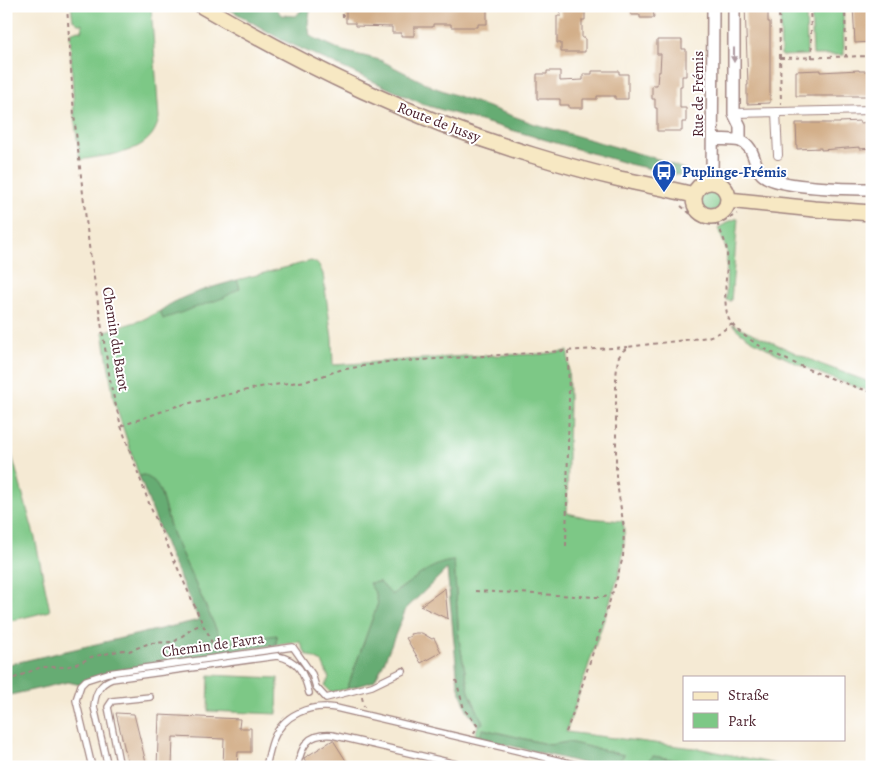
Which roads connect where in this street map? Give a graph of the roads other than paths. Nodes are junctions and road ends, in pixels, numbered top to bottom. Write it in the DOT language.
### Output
graph roads {
  1 [pos="202,6"];
  2 [pos="714,6"];
  3 [pos="734,6"];
  4 [pos="872,110"];
  5 [pos="779,112"];
  6 [pos="734,113"];
  7 [pos="713,139"];
  8 [pos="740,141"];
  9 [pos="778,155"];
  10 [pos="712,181"];
  11 [pos="872,189"];
  12 [pos="694,195"];
  13 [pos="728,200"];
  14 [pos="872,213"];
  15 [pos="403,671"];
  16 [pos="309,693"];
  17 [pos="150,697"];
  18 [pos="453,763"];
  19 [pos="92,767"];
  20 [pos="108,767"];
  21 [pos="120,767"];
  22 [pos="266,767"];
  23 [pos="297,767"];
  24 [pos="446,767"];
  25 [pos="469,767"];
  26 [pos="586,767"];
  1 -- 12 [label="main road, Route de Jussy"];
  2 -- 7 [label="street, Rue de Frémis"];
  3 -- 6 [label="street, one-way"];
  4 -- 5 [label="street"];
  5 -- 6 [label="street"];
  5 -- 9 [label="street"];
  6 -- 8 [label="street"];
  7 -- 8 [label="street"];
  7 -- 10 [label="street, Rue de Frémis"];
  8 -- 11 [label="street"];
  10 -- 12 [label="main road"];
  10 -- 13 [label="main road"];
  12 -- 13 [label="main road"];
  13 -- 14 [label="main road"];
  15 -- 19 [label="lane, Chemin de Favra"];
  16 -- 20 [label="lane"];
  17 -- 21 [label="lane"];
  18 -- 23 [label="lane"];
  18 -- 24 [label="lane"];
  18 -- 25 [label="lane"];
  22 -- 26 [label="lane"];
}
